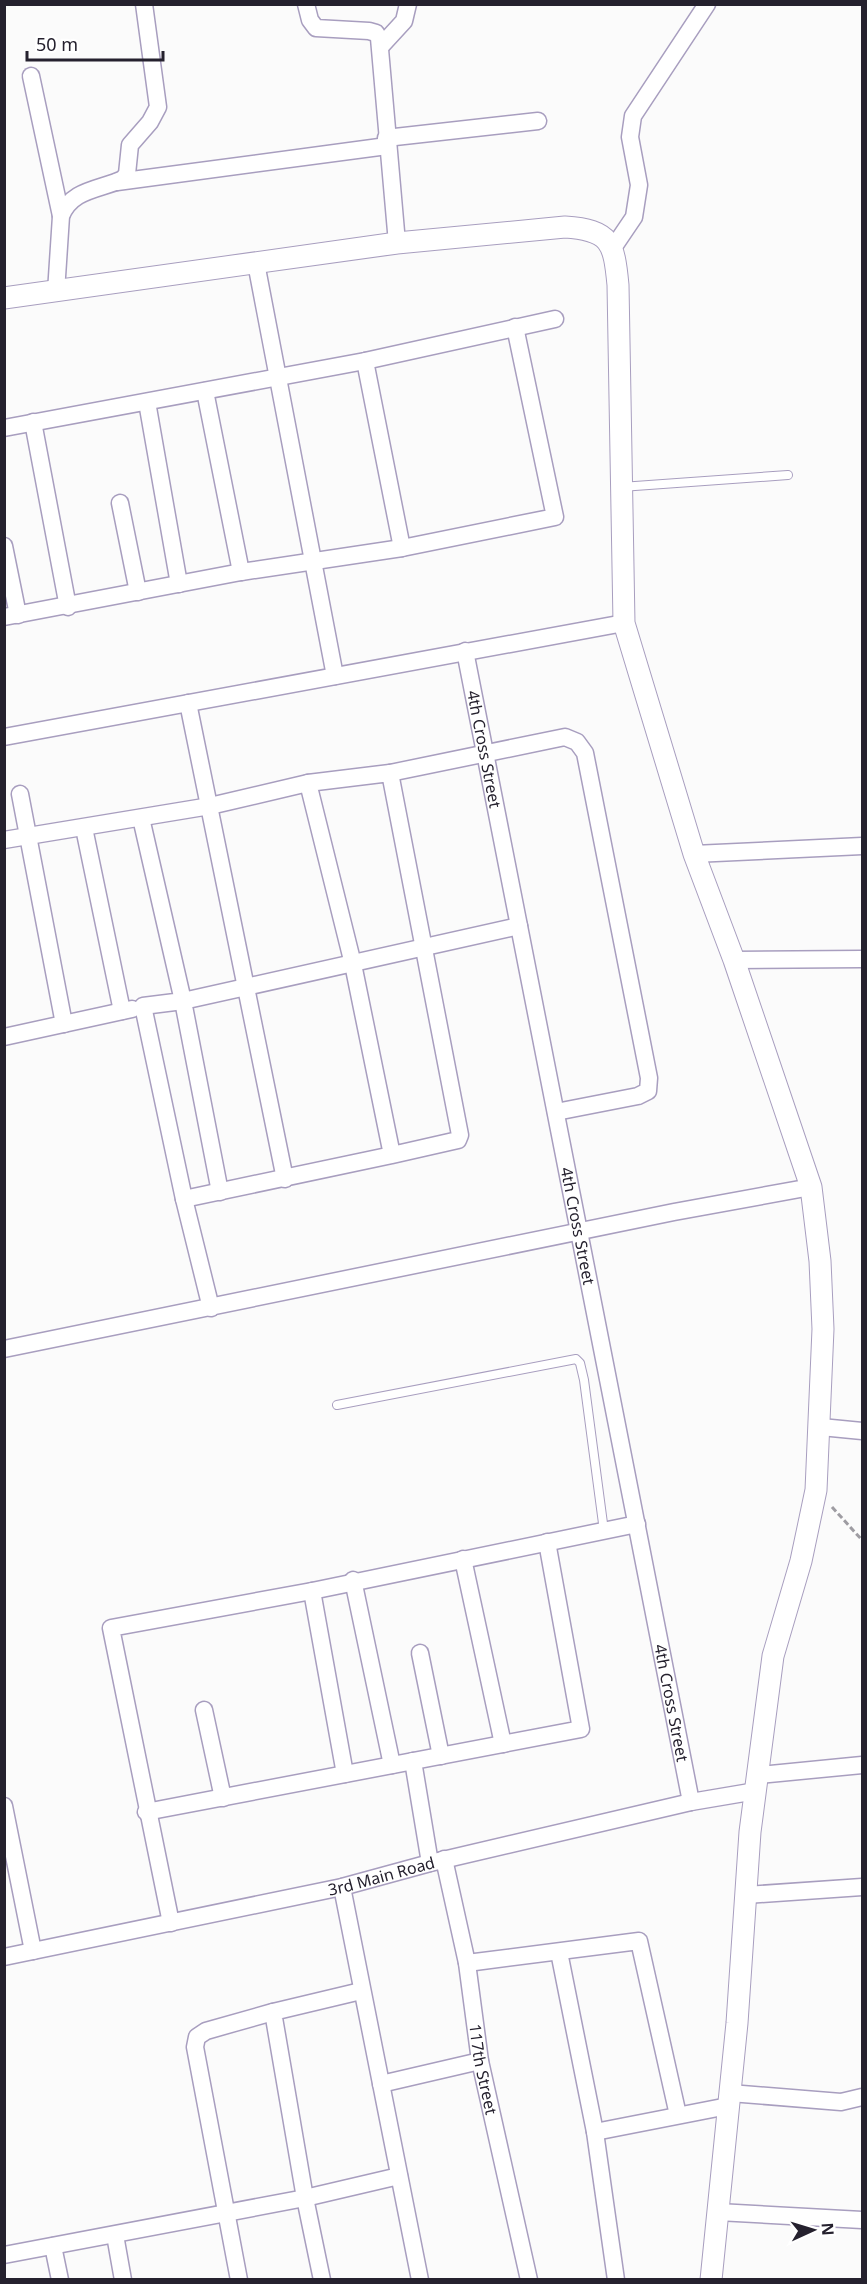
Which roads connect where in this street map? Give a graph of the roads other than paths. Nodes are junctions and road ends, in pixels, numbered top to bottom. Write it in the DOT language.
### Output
graph roads {
  1 [pos="144,4"];
  2 [pos="306,4"];
  3 [pos="408,4"];
  4 [pos="707,4"];
  5 [pos="381,46"];
  6 [pos="31,76"];
  7 [pos="538,121"];
  8 [pos="386,142"];
  9 [pos="116,182"];
  10 [pos="61,216"];
  11 [pos="397,243"];
  12 [pos="613,248"];
  13 [pos="256,263"];
  14 [pos="56,292"];
  15 [pos="4,298"];
  16 [pos="555,319"];
  17 [pos="515,327"];
  18 [pos="365,361"];
  19 [pos="278,378"];
  20 [pos="205,391"];
  21 [pos="147,402"];
  22 [pos="33,422"];
  23 [pos="4,428"];
  24 [pos="788,475"];
  25 [pos="621,487"];
  26 [pos="120,503"];
  27 [pos="4,546"];
  28 [pos="402,548"];
  29 [pos="313,563"];
  30 [pos="241,572"];
  31 [pos="179,584"];
  32 [pos="138,592"];
  33 [pos="68,607"];
  34 [pos="11,616"];
  35 [pos="624,623"];
  36 [pos="465,651"];
  37 [pos="335,676"];
  38 [pos="188,703"];
  39 [pos="4,737"];
  40 [pos="485,752"];
  41 [pos="390,773"];
  42 [pos="308,783"];
  43 [pos="20,794"];
  44 [pos="210,806"];
  45 [pos="141,818"];
  46 [pos="84,828"];
  47 [pos="28,835"];
  48 [pos="4,840"];
  49 [pos="862,846"];
  50 [pos="693,854"];
  51 [pos="519,926"];
  52 [pos="424,946"];
  53 [pos="862,959"];
  54 [pos="734,960"];
  55 [pos="353,964"];
  56 [pos="248,988"];
  57 [pos="183,1001"];
  58 [pos="143,1006"];
  59 [pos="122,1011"];
  60 [pos="64,1024"];
  61 [pos="4,1037"];
  62 [pos="556,1113"];
  63 [pos="392,1155"];
  64 [pos="285,1179"];
  65 [pos="811,1187"];
  66 [pos="220,1192"];
  67 [pos="184,1199"];
  68 [pos="580,1233"];
  69 [pos="210,1308"];
  70 [pos="4,1349"];
  71 [pos="337,1405"];
  72 [pos="820,1427"];
  73 [pos="862,1431"];
  74 [pos="637,1524"];
  75 [pos="604,1531"];
  76 [pos="547,1542"];
  77 [pos="464,1559"];
  78 [pos="353,1580"];
  79 [pos="312,1591"];
  80 [pos="420,1653"];
  81 [pos="204,1710"];
  82 [pos="503,1744"];
  83 [pos="441,1756"];
  84 [pos="412,1761"];
  85 [pos="392,1765"];
  86 [pos="862,1766"];
  87 [pos="345,1774"];
  88 [pos="758,1783"];
  89 [pos="223,1798"];
  90 [pos="691,1802"];
  91 [pos="4,1806"];
  92 [pos="146,1812"];
  93 [pos="437,1861"];
  94 [pos="342,1887"];
  95 [pos="862,1887"];
  96 [pos="746,1894"];
  97 [pos="171,1923"];
  98 [pos="33,1951"];
  99 [pos="559,1952"];
  100 [pos="4,1957"];
  101 [pos="467,1963"];
  102 [pos="361,1990"];
  103 [pos="273,2012"];
  104 [pos="480,2061"];
  105 [pos="381,2084"];
  106 [pos="862,2097"];
  107 [pos="729,2099"];
  108 [pos="678,2115"];
  109 [pos="595,2132"];
  110 [pos="399,2176"];
  111 [pos="304,2198"];
  112 [pos="227,2211"];
  113 [pos="718,2212"];
  114 [pos="862,2220"];
  115 [pos="115,2235"];
  116 [pos="53,2246"];
  117 [pos="4,2255"];
  118 [pos="60,2280"];
  119 [pos="123,2280"];
  120 [pos="238,2280"];
  121 [pos="322,2280"];
  122 [pos="420,2280"];
  123 [pos="529,2280"];
  124 [pos="616,2280"];
  125 [pos="711,2280"];
  1 -- 9 [label="street"];
  2 -- 5 [label="street"];
  3 -- 5 [label="street"];
  4 -- 12 [label="street"];
  5 -- 8 [label="street"];
  6 -- 10 [label="street"];
  7 -- 8 [label="street"];
  8 -- 9 [label="street"];
  8 -- 11 [label="street"];
  9 -- 10 [label="street"];
  10 -- 14 [label="street"];
  11 -- 12 [label="street"];
  11 -- 13 [label="street"];
  12 -- 25 [label="street"];
  13 -- 14 [label="street"];
  13 -- 19 [label="street"];
  14 -- 15 [label="street"];
  16 -- 17 [label="street"];
  17 -- 18 [label="street"];
  17 -- 28 [label="street"];
  18 -- 19 [label="street"];
  18 -- 28 [label="street"];
  19 -- 20 [label="street"];
  19 -- 29 [label="street"];
  20 -- 21 [label="street"];
  20 -- 30 [label="street"];
  21 -- 22 [label="street"];
  21 -- 31 [label="street"];
  22 -- 23 [label="street"];
  22 -- 33 [label="street"];
  24 -- 25 [label="lane"];
  25 -- 35 [label="street"];
  26 -- 32 [label="street"];
  27 -- 34 [label="street"];
  28 -- 29 [label="street"];
  29 -- 30 [label="street"];
  29 -- 37 [label="street"];
  30 -- 31 [label="street"];
  31 -- 32 [label="street"];
  32 -- 33 [label="street"];
  33 -- 34 [label="street"];
  35 -- 36 [label="street"];
  35 -- 50 [label="street"];
  36 -- 37 [label="street"];
  36 -- 40 [label="street, 4th Cross Street"];
  37 -- 38 [label="street"];
  38 -- 39 [label="street"];
  38 -- 44 [label="street"];
  40 -- 41 [label="street"];
  40 -- 51 [label="street, 4th Cross Street"];
  40 -- 62 [label="street"];
  41 -- 42 [label="street"];
  41 -- 52 [label="street"];
  42 -- 44 [label="street"];
  42 -- 55 [label="street"];
  43 -- 47 [label="street"];
  44 -- 45 [label="street"];
  44 -- 56 [label="street"];
  45 -- 46 [label="street"];
  45 -- 57 [label="street"];
  46 -- 47 [label="street"];
  46 -- 59 [label="street"];
  47 -- 48 [label="street"];
  47 -- 60 [label="street"];
  49 -- 50 [label="street"];
  50 -- 54 [label="street"];
  51 -- 52 [label="street"];
  51 -- 62 [label="street, 4th Cross Street"];
  52 -- 55 [label="street"];
  52 -- 63 [label="street"];
  53 -- 54 [label="street"];
  54 -- 65 [label="street"];
  55 -- 56 [label="street"];
  55 -- 63 [label="street"];
  56 -- 57 [label="street"];
  56 -- 64 [label="street"];
  57 -- 58 [label="street"];
  57 -- 66 [label="street"];
  58 -- 59 [label="street"];
  58 -- 67 [label="street"];
  59 -- 60 [label="street"];
  60 -- 61 [label="street"];
  62 -- 68 [label="street, 4th Cross Street"];
  63 -- 64 [label="street"];
  64 -- 66 [label="street"];
  65 -- 68 [label="street"];
  65 -- 72 [label="street"];
  66 -- 67 [label="street"];
  67 -- 69 [label="street"];
  68 -- 69 [label="street"];
  68 -- 74 [label="street, 4th Cross Street"];
  69 -- 70 [label="street"];
  71 -- 75 [label="lane"];
  72 -- 73 [label="street"];
  72 -- 88 [label="street"];
  74 -- 75 [label="street"];
  74 -- 90 [label="street, 4th Cross Street"];
  75 -- 76 [label="street"];
  76 -- 77 [label="street"];
  76 -- 82 [label="street"];
  77 -- 78 [label="street"];
  77 -- 82 [label="street"];
  78 -- 79 [label="street"];
  78 -- 85 [label="street"];
  79 -- 87 [label="street"];
  79 -- 92 [label="street"];
  80 -- 83 [label="street"];
  81 -- 89 [label="street"];
  82 -- 83 [label="street"];
  83 -- 84 [label="street"];
  84 -- 85 [label="street"];
  84 -- 93 [label="street, 117th Street"];
  85 -- 87 [label="street"];
  86 -- 88 [label="street, 3rd Main Road"];
  87 -- 89 [label="street"];
  88 -- 90 [label="street, 3rd Main Road"];
  88 -- 96 [label="street"];
  89 -- 92 [label="street"];
  90 -- 93 [label="street, 3rd Main Road"];
  91 -- 98 [label="street"];
  92 -- 97 [label="street"];
  93 -- 94 [label="street, 3rd Main Road"];
  93 -- 101 [label="street, 117th Street"];
  94 -- 97 [label="street, 3rd Main Road"];
  94 -- 102 [label="street"];
  95 -- 96 [label="street"];
  96 -- 107 [label="street"];
  97 -- 98 [label="street, 3rd Main Road"];
  98 -- 100 [label="street, 3rd Main Road"];
  99 -- 101 [label="street"];
  99 -- 108 [label="street"];
  99 -- 109 [label="street"];
  101 -- 104 [label="street, 117th Street"];
  102 -- 103 [label="street"];
  102 -- 105 [label="street"];
  103 -- 111 [label="street"];
  103 -- 112 [label="street"];
  104 -- 105 [label="street"];
  104 -- 123 [label="street, 117th Street"];
  105 -- 110 [label="street"];
  106 -- 107 [label="street"];
  107 -- 108 [label="street"];
  107 -- 113 [label="street"];
  108 -- 109 [label="street"];
  109 -- 124 [label="street"];
  110 -- 111 [label="street"];
  110 -- 122 [label="street"];
  111 -- 112 [label="street"];
  111 -- 121 [label="street"];
  112 -- 115 [label="street"];
  112 -- 120 [label="street"];
  113 -- 114 [label="street"];
  113 -- 125 [label="street"];
  115 -- 116 [label="street"];
  115 -- 119 [label="street"];
  116 -- 117 [label="street"];
  116 -- 118 [label="street"];
}
